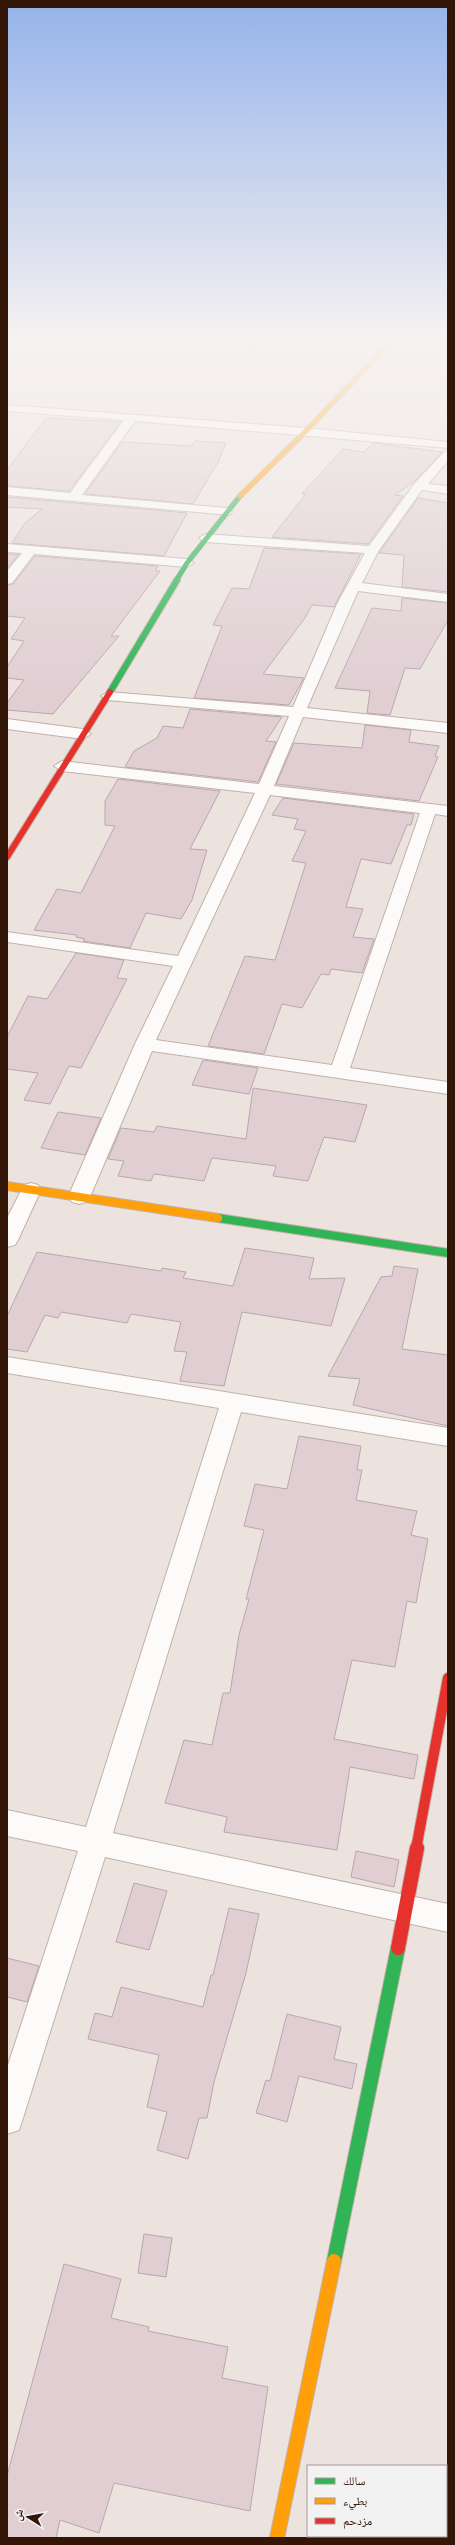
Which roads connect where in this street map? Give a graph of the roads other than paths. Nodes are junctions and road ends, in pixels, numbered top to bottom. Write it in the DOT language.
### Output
graph roads {
  1 [pos="105,455"];
  2 [pos="283,455"];
  3 [pos="447,455"];
  4 [pos="420,486"];
  5 [pos="448,490"];
  6 [pos="7,491"];
  7 [pos="74,497"];
  8 [pos="226,512"];
  9 [pos="206,538"];
  10 [pos="7,548"];
  11 [pos="31,550"];
  12 [pos="373,550"];
  13 [pos="187,563"];
  14 [pos="7,580"];
  15 [pos="353,586"];
  16 [pos="448,598"];
  17 [pos="108,696"];
  18 [pos="298,712"];
  19 [pos="7,724"];
  20 [pos="448,728"];
  21 [pos="84,734"];
  22 [pos="62,766"];
  23 [pos="265,789"];
  24 [pos="429,809"];
  25 [pos="448,812"];
  26 [pos="7,857"];
  27 [pos="7,937"];
  28 [pos="184,962"];
  29 [pos="145,1044"];
  30 [pos="340,1072"];
  31 [pos="448,1088"];
  32 [pos="7,1186"];
  33 [pos="31,1190"];
  34 [pos="79,1197"];
  35 [pos="7,1240"];
  36 [pos="448,1253"];
  37 [pos="7,1365"];
  38 [pos="232,1402"];
  39 [pos="448,1437"];
  40 [pos="448,1678"];
  41 [pos="7,1823"];
  42 [pos="96,1841"];
  43 [pos="406,1910"];
  44 [pos="448,1918"];
  45 [pos="7,2118"];
  46 [pos="277,2538"];
  1 -- 7 [label="street"];
  2 -- 8 [label="street"];
  3 -- 4 [label="street"];
  4 -- 5 [label="street"];
  4 -- 12 [label="street"];
  6 -- 7 [label="street"];
  7 -- 8 [label="street"];
  8 -- 9 [label="street"];
  9 -- 12 [label="street"];
  9 -- 13 [label="street"];
  10 -- 11 [label="street"];
  11 -- 13 [label="street"];
  11 -- 14 [label="street"];
  12 -- 15 [label="street"];
  13 -- 17 [label="street"];
  15 -- 16 [label="street"];
  15 -- 18 [label="street"];
  17 -- 18 [label="street"];
  17 -- 21 [label="street"];
  18 -- 20 [label="street"];
  18 -- 23 [label="street"];
  19 -- 21 [label="street"];
  21 -- 22 [label="street"];
  22 -- 23 [label="street"];
  22 -- 26 [label="street"];
  23 -- 24 [label="street"];
  23 -- 28 [label="street"];
  24 -- 25 [label="street"];
  24 -- 30 [label="street"];
  27 -- 28 [label="street"];
  28 -- 29 [label="street"];
  29 -- 30 [label="street"];
  29 -- 34 [label="street"];
  30 -- 31 [label="street"];
  32 -- 33 [label="street"];
  33 -- 34 [label="street"];
  33 -- 35 [label="street"];
  34 -- 36 [label="street"];
  37 -- 38 [label="street"];
  38 -- 39 [label="street"];
  38 -- 42 [label="street"];
  40 -- 43 [label="street"];
  41 -- 42 [label="street"];
  42 -- 43 [label="street"];
  42 -- 45 [label="street"];
  43 -- 44 [label="street"];
  43 -- 46 [label="street"];
}
